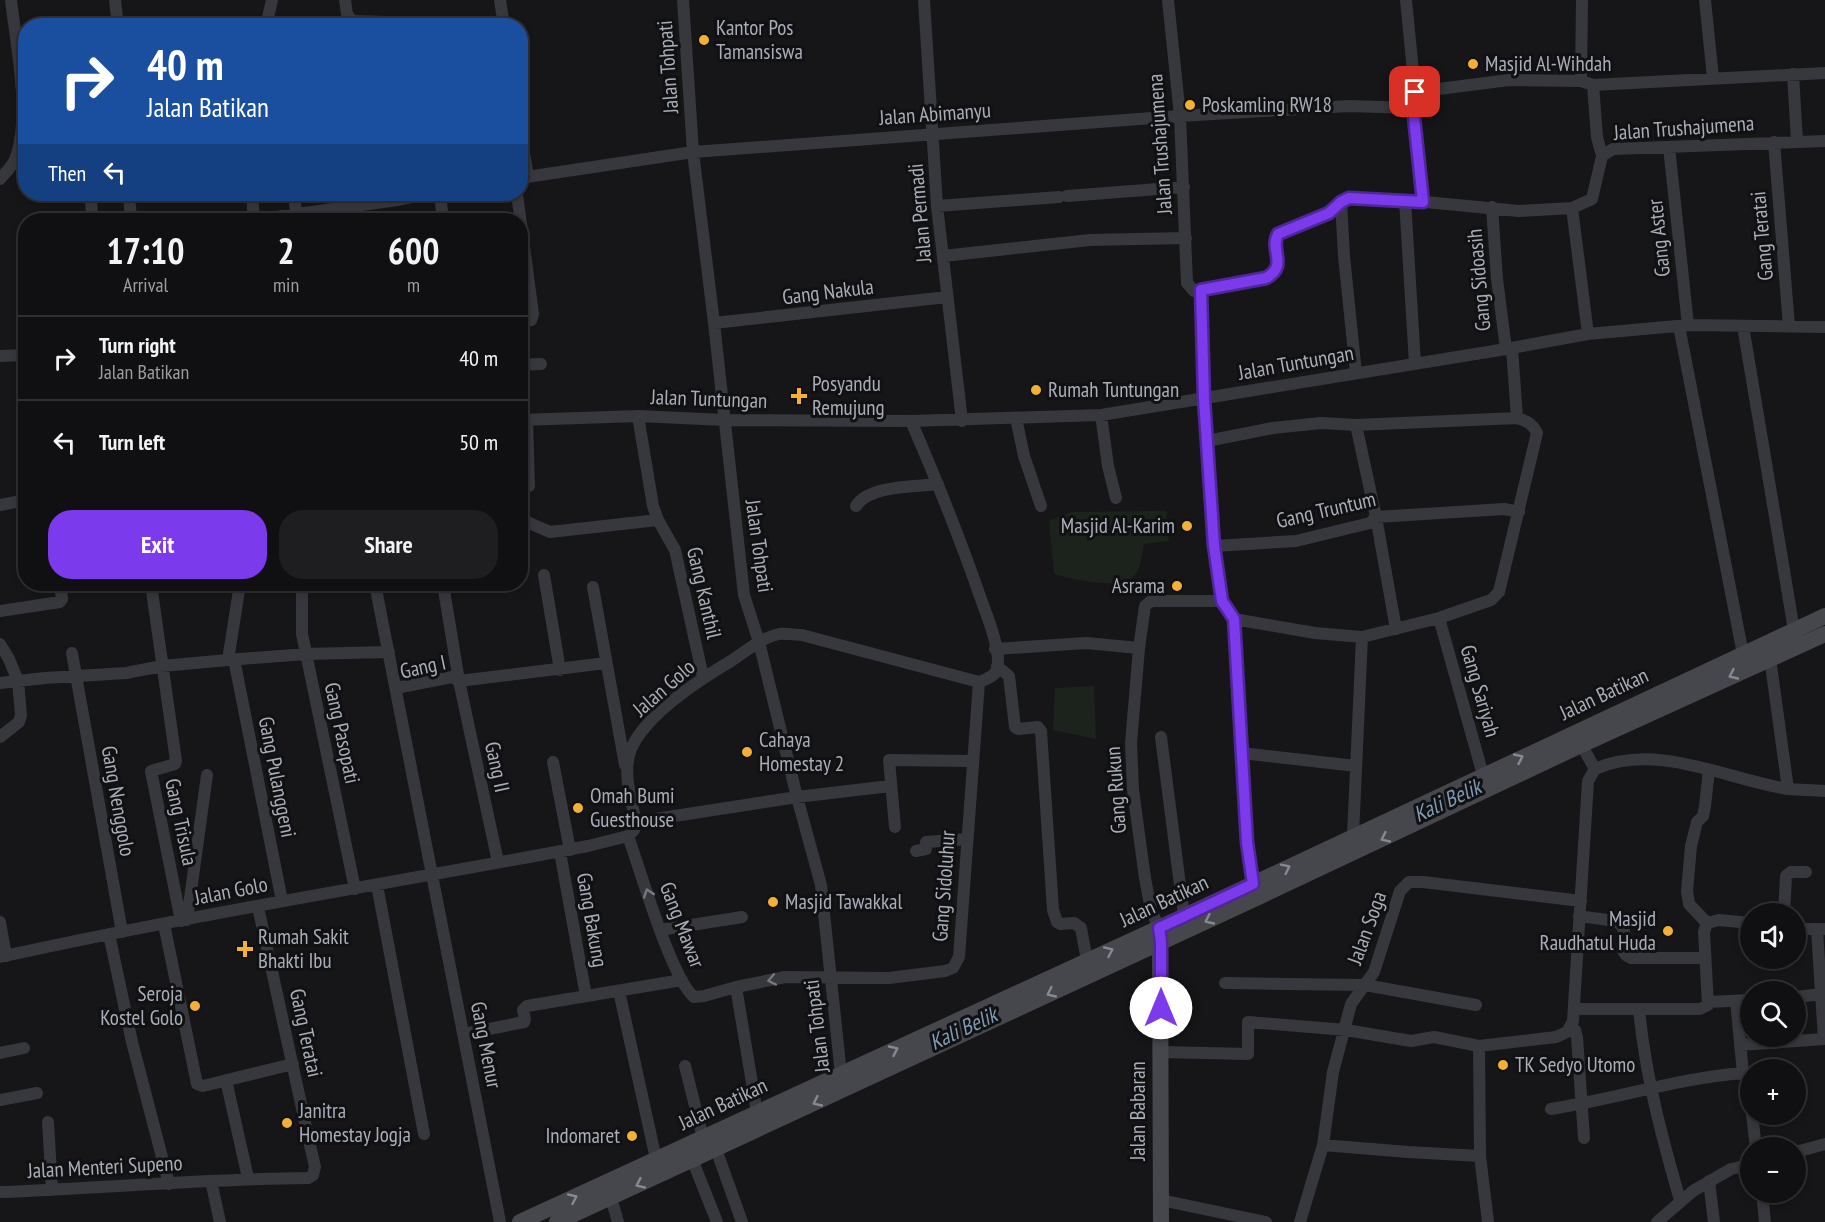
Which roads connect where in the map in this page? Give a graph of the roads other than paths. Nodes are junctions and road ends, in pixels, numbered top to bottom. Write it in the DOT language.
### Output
graph roads {
  1 [pos="11,0"];
  2 [pos="115,0"];
  3 [pos="272,0"];
  4 [pos="345,0"];
  5 [pos="500,0"];
  6 [pos="683,0"];
  7 [pos="924,0"];
  8 [pos="1168,0"];
  9 [pos="1406,0"];
  10 [pos="1582,0"];
  11 [pos="1705,0"];
  12 [pos="117,18"];
  13 [pos="268,18"];
  14 [pos="350,18"];
  15 [pos="503,18"];
  16 [pos="18,40"];
  17 [pos="1825,73"];
  18 [pos="1793,74"];
  19 [pos="1713,78"];
  20 [pos="1587,83"];
  21 [pos="1415,92"];
  22 [pos="1413,108"];
  23 [pos="1180,116"];
  24 [pos="932,134"];
  25 [pos="1774,141"];
  26 [pos="1797,141"];
  27 [pos="1825,141"];
  28 [pos="1669,147"];
  29 [pos="693,152"];
  30 [pos="1602,156"];
  31 [pos="18,163"];
  32 [pos="528,177"];
  33 [pos="0,179"];
  34 [pos="1184,187"];
  35 [pos="1405,200"];
  36 [pos="295,201"];
  37 [pos="374,201"];
  38 [pos="1341,202"];
  39 [pos="1423,202"];
  40 [pos="937,206"];
  41 [pos="1492,207"];
  42 [pos="1572,208"];
  43 [pos="296,213"];
  44 [pos="1186,238"];
  45 [pos="943,256"];
  46 [pos="528,276"];
  47 [pos="1201,290"];
  48 [pos="947,297"];
  49 [pos="528,321"];
  50 [pos="714,323"];
  51 [pos="1684,326"];
  52 [pos="1743,326"];
  53 [pos="1789,326"];
  54 [pos="1825,327"];
  55 [pos="1588,334"];
  56 [pos="1509,349"];
  57 [pos="18,355"];
  58 [pos="0,356"];
  59 [pos="541,364"];
  60 [pos="1414,364"];
  61 [pos="528,365"];
  62 [pos="1356,373"];
  63 [pos="1204,399"];
  64 [pos="1101,415"];
  65 [pos="638,416"];
  66 [pos="1016,418"];
  67 [pos="1517,418"];
  68 [pos="528,420"];
  69 [pos="724,420"];
  70 [pos="911,421"];
  71 [pos="962,421"];
  72 [pos="1356,425"];
  73 [pos="1207,441"];
  74 [pos="528,473"];
  75 [pos="938,484"];
  76 [pos="529,486"];
  77 [pos="1116,498"];
  78 [pos="18,502"];
  79 [pos="0,505"];
  80 [pos="856,506"];
  81 [pos="1041,506"];
  82 [pos="1519,512"];
  83 [pos="1376,517"];
  84 [pos="658,520"];
  85 [pos="528,522"];
  86 [pos="1214,546"];
  87 [pos="544,575"];
  88 [pos="593,587"];
  89 [pos="60,591"];
  90 [pos="152,591"];
  91 [pos="239,591"];
  92 [pos="302,591"];
  93 [pos="376,591"];
  94 [pos="444,591"];
  95 [pos="1222,601"];
  96 [pos="0,610"];
  97 [pos="1825,616"];
  98 [pos="1439,618"];
  99 [pos="1234,619"];
  100 [pos="1396,629"];
  101 [pos="1825,634"];
  102 [pos="1362,637"];
  103 [pos="1798,638"];
  104 [pos="759,642"];
  105 [pos="0,644"];
  106 [pos="1139,648"];
  107 [pos="995,650"];
  108 [pos="389,652"];
  109 [pos="72,653"];
  110 [pos="306,654"];
  111 [pos="1743,654"];
  112 [pos="1770,658"];
  113 [pos="231,659"];
  114 [pos="606,663"];
  115 [pos="162,666"];
  116 [pos="997,666"];
  117 [pos="560,670"];
  118 [pos="76,677"];
  119 [pos="703,677"];
  120 [pos="18,681"];
  121 [pos="459,681"];
  122 [pos="979,682"];
  123 [pos="0,683"];
  124 [pos="396,688"];
  125 [pos="0,737"];
  126 [pos="1161,737"];
  127 [pos="1578,739"];
  128 [pos="1242,753"];
  129 [pos="972,761"];
  130 [pos="553,762"];
  131 [pos="1356,766"];
  132 [pos="1595,769"];
  133 [pos="1709,770"];
  134 [pos="626,772"];
  135 [pos="207,775"];
  136 [pos="1484,775"];
  137 [pos="890,786"];
  138 [pos="1788,789"];
  139 [pos="1825,791"];
  140 [pos="797,797"];
  141 [pos="636,822"];
  142 [pos="895,827"];
  143 [pos="628,836"];
  144 [pos="1353,836"];
  145 [pos="967,839"];
  146 [pos="916,850"];
  147 [pos="565,851"];
  148 [pos="498,862"];
  149 [pos="1315,862"];
  150 [pos="1806,872"];
  151 [pos="433,875"];
  152 [pos="1253,884"];
  153 [pos="377,885"];
  154 [pos="355,889"];
  155 [pos="282,901"];
  156 [pos="1581,901"];
  157 [pos="1785,903"];
  158 [pos="258,907"];
  159 [pos="1184,916"];
  160 [pos="1579,916"];
  161 [pos="742,917"];
  162 [pos="184,920"];
  163 [pos="1740,921"];
  164 [pos="0,922"];
  165 [pos="1707,923"];
  166 [pos="164,924"];
  167 [pos="1806,929"];
  168 [pos="660,930"];
  169 [pos="1821,930"];
  170 [pos="122,932"];
  171 [pos="109,934"];
  172 [pos="1160,935"];
  173 [pos="3,957"];
  174 [pos="1705,958"];
  175 [pos="1087,961"];
  176 [pos="831,977"];
  177 [pos="682,980"];
  178 [pos="1225,983"];
  179 [pos="1365,985"];
  180 [pos="736,987"];
  181 [pos="619,992"];
  182 [pos="1822,994"];
  183 [pos="586,996"];
  184 [pos="1806,996"];
  185 [pos="1736,1000"];
  186 [pos="1740,1000"];
  187 [pos="1708,1002"];
  188 [pos="1476,1005"];
  189 [pos="1575,1009"];
  190 [pos="1639,1009"];
  191 [pos="1570,1027"];
  192 [pos="1346,1030"];
  193 [pos="464,1034"];
  194 [pos="1824,1039"];
  195 [pos="1806,1040"];
  196 [pos="1740,1045"];
  197 [pos="1479,1046"];
  198 [pos="24,1048"];
  199 [pos="1161,1052"];
  200 [pos="0,1053"];
  201 [pos="293,1064"];
  202 [pos="686,1066"];
  203 [pos="1740,1073"];
  204 [pos="226,1080"];
  205 [pos="844,1081"];
  206 [pos="1652,1088"];
  207 [pos="37,1093"];
  208 [pos="0,1100"];
  209 [pos="1581,1105"];
  210 [pos="1551,1109"];
  211 [pos="757,1113"];
  212 [pos="48,1122"];
  213 [pos="424,1134"];
  214 [pos="1584,1138"];
  215 [pos="709,1143"];
  216 [pos="1323,1144"];
  217 [pos="1825,1144"];
  218 [pos="1806,1149"];
  219 [pos="1480,1156"];
  220 [pos="656,1160"];
  221 [pos="692,1160"];
  222 [pos="315,1167"];
  223 [pos="1740,1167"];
  224 [pos="248,1178"];
  225 [pos="211,1181"];
  226 [pos="1709,1181"];
  227 [pos="169,1184"];
  228 [pos="52,1190"];
  229 [pos="608,1190"];
  230 [pos="0,1192"];
  231 [pos="1161,1200"];
  232 [pos="1680,1200"];
  233 [pos="1763,1203"];
  234 [pos="1664,1220"];
  235 [pos="220,1222"];
  236 [pos="500,1222"];
  237 [pos="520,1222"];
  238 [pos="557,1222"];
  239 [pos="618,1222"];
  240 [pos="717,1222"];
  241 [pos="742,1222"];
  242 [pos="1161,1222"];
  243 [pos="1266,1222"];
  244 [pos="1300,1222"];
  245 [pos="1488,1222"];
  246 [pos="1714,1222"];
  247 [pos="1765,1222"];
  1 -- 16 [label="street"];
  2 -- 12 [label="street"];
  3 -- 13 [label="street"];
  4 -- 14 [label="street"];
  5 -- 15 [label="street"];
  6 -- 29 [label="street, Jalan Tohpati"];
  7 -- 24 [label="street, Jalan Permadi"];
  8 -- 23 [label="street, Jalan Trushajumena"];
  9 -- 21 [label="street"];
  10 -- 20 [label="street"];
  11 -- 19 [label="street"];
  17 -- 18 [label="street"];
  18 -- 19 [label="street"];
  18 -- 26 [label="street"];
  19 -- 20 [label="street"];
  20 -- 21 [label="street"];
  20 -- 30 [label="street"];
  21 -- 22 [label="street"];
  22 -- 23 [label="street, Jalan Abimanyu"];
  22 -- 39 [label="street"];
  23 -- 24 [label="street, Jalan Abimanyu"];
  23 -- 34 [label="street, Jalan Trushajumena"];
  24 -- 29 [label="street, Jalan Abimanyu"];
  24 -- 40 [label="street, Jalan Permadi"];
  25 -- 26 [label="street, Jalan Trushajumena"];
  25 -- 28 [label="street, Jalan Trushajumena"];
  25 -- 53 [label="street, Gang Teratai"];
  26 -- 27 [label="street, Jalan Trushajumena"];
  28 -- 30 [label="street, Jalan Trushajumena"];
  28 -- 51 [label="street, Gang Aster"];
  29 -- 32 [label="street, Jalan Abimanyu"];
  29 -- 50 [label="street, Jalan Tohpati"];
  30 -- 42 [label="street, Jalan Trushajumena"];
  31 -- 33 [label="street"];
  34 -- 40 [label="street"];
  34 -- 44 [label="street, Jalan Trushajumena"];
  35 -- 38 [label="street"];
  35 -- 39 [label="street"];
  35 -- 60 [label="street"];
  36 -- 43 [label="street"];
  37 -- 43 [label="street"];
  38 -- 47 [label="street"];
  38 -- 62 [label="street"];
  39 -- 41 [label="street"];
  40 -- 45 [label="street, Jalan Permadi"];
  41 -- 42 [label="street"];
  41 -- 56 [label="street, Gang Sidoasih"];
  42 -- 55 [label="street"];
  44 -- 45 [label="street"];
  44 -- 47 [label="street, Jalan Trushajumena"];
  45 -- 48 [label="street, Jalan Permadi"];
  46 -- 49 [label="street"];
  47 -- 63 [label="street"];
  48 -- 50 [label="street, Gang Nakula"];
  48 -- 71 [label="street, Jalan Permadi"];
  50 -- 69 [label="street, Jalan Tohpati"];
  51 -- 52 [label="street, Jalan Tuntungan"];
  51 -- 55 [label="street, Jalan Tuntungan"];
  51 -- 111 [label="street, Gang Aster"];
  52 -- 53 [label="street, Jalan Tuntungan"];
  52 -- 103 [label="street"];
  53 -- 54 [label="street, Jalan Tuntungan"];
  55 -- 56 [label="street, Jalan Tuntungan"];
  56 -- 60 [label="street, Jalan Tuntungan"];
  56 -- 67 [label="street, Gang Sidoasih"];
  57 -- 58 [label="street"];
  59 -- 61 [label="street"];
  60 -- 62 [label="street, Jalan Tuntungan"];
  62 -- 63 [label="street, Jalan Tuntungan"];
  63 -- 64 [label="street, Jalan Tuntungan"];
  63 -- 73 [label="street"];
  64 -- 66 [label="street, Jalan Tuntungan"];
  64 -- 77 [label="street"];
  65 -- 68 [label="street, Jalan Tuntungan"];
  65 -- 69 [label="street, Jalan Tuntungan"];
  65 -- 84 [label="street, Gang Kanthil"];
  66 -- 71 [label="street, Jalan Tuntungan"];
  66 -- 81 [label="street"];
  67 -- 72 [label="street"];
  67 -- 82 [label="street"];
  69 -- 70 [label="street, Jalan Tuntungan"];
  69 -- 104 [label="street, Jalan Tohpati"];
  70 -- 71 [label="street, Jalan Tuntungan"];
  70 -- 75 [label="street"];
  72 -- 73 [label="street"];
  72 -- 83 [label="street"];
  73 -- 86 [label="street"];
  74 -- 76 [label="street"];
  75 -- 80 [label="street"];
  75 -- 107 [label="street"];
  78 -- 79 [label="street"];
  82 -- 83 [label="street, Gang Truntum"];
  82 -- 98 [label="street"];
  83 -- 86 [label="street, Gang Truntum"];
  83 -- 100 [label="street"];
  84 -- 85 [label="street"];
  84 -- 119 [label="street, Gang Kanthil"];
  86 -- 95 [label="street"];
  87 -- 117 [label="street"];
  88 -- 114 [label="street"];
  89 -- 96 [label="street"];
  90 -- 115 [label="street"];
  91 -- 113 [label="street"];
  92 -- 110 [label="street, Gang Pasopati"];
  93 -- 108 [label="street"];
  94 -- 121 [label="street, Gang II"];
  95 -- 99 [label="street"];
  95 -- 106 [label="street, Gang Rukun"];
  97 -- 103 [label="main road, Jalan Batikan"];
  98 -- 100 [label="street"];
  98 -- 136 [label="street, Gang Sariyah"];
  99 -- 102 [label="street"];
  99 -- 128 [label="street"];
  100 -- 102 [label="street"];
  101 -- 103 [label="main road, Jalan Batikan"];
  102 -- 131 [label="street"];
  103 -- 111 [label="main road, Jalan Batikan"];
  103 -- 112 [label="main road, Jalan Batikan"];
  104 -- 119 [label="street, Jalan Golo"];
  104 -- 122 [label="street, Jalan Golo"];
  104 -- 140 [label="street, Jalan Tohpati"];
  105 -- 120 [label="street"];
  106 -- 107 [label="street"];
  106 -- 172 [label="street, Gang Rukun"];
  107 -- 116 [label="street"];
  108 -- 110 [label="street"];
  108 -- 124 [label="street"];
  109 -- 118 [label="street, Gang Nenggolo"];
  110 -- 113 [label="street"];
  110 -- 154 [label="street, Gang Pasopati"];
  111 -- 127 [label="main road, Jalan Batikan"];
  112 -- 127 [label="main road, Jalan Batikan, one-way"];
  112 -- 138 [label="street"];
  113 -- 115 [label="street"];
  113 -- 155 [label="street, Gang Pulanggeni"];
  114 -- 117 [label="street, Gang I"];
  114 -- 134 [label="street"];
  115 -- 118 [label="street"];
  115 -- 162 [label="street, Gang Trisula"];
  116 -- 122 [label="street"];
  116 -- 175 [label="street"];
  117 -- 121 [label="street, Gang I"];
  118 -- 120 [label="street"];
  118 -- 170 [label="street, Gang Nenggolo"];
  119 -- 134 [label="street, Jalan Golo"];
  120 -- 123 [label="street"];
  120 -- 125 [label="street"];
  121 -- 124 [label="street, Gang I"];
  121 -- 148 [label="street, Gang II"];
  122 -- 129 [label="street, Gang Sidoluhur"];
  124 -- 151 [label="street, Gang I"];
  126 -- 159 [label="street"];
  127 -- 132 [label="street"];
  136 -- 127 [label="main road, Jalan Batikan, one-way"];
  127 -- 149 [label="main road, Jalan Batikan, one-way"];
  128 -- 131 [label="street"];
  128 -- 152 [label="street"];
  129 -- 137 [label="street"];
  129 -- 145 [label="street, Gang Sidoluhur"];
  130 -- 147 [label="street, Gang Bakung"];
  131 -- 144 [label="street"];
  132 -- 133 [label="street"];
  132 -- 156 [label="street"];
  133 -- 138 [label="street"];
  133 -- 165 [label="street"];
  134 -- 141 [label="street, Jalan Golo"];
  135 -- 162 [label="street"];
  136 -- 144 [label="main road, Jalan Batikan"];
  137 -- 140 [label="street"];
  137 -- 142 [label="street"];
  138 -- 139 [label="street"];
  140 -- 141 [label="street"];
  140 -- 176 [label="street, Jalan Tohpati"];
  141 -- 143 [label="street"];
  143 -- 147 [label="street, Jalan Golo"];
  168 -- 143 [label="street, Gang Mawar, one-way"];
  144 -- 149 [label="main road, Jalan Batikan"];
  145 -- 146 [label="street"];
  145 -- 176 [label="street, Gang Sidoluhur"];
  147 -- 148 [label="street, Jalan Golo"];
  147 -- 183 [label="street, Gang Bakung"];
  148 -- 151 [label="street, Jalan Golo"];
  152 -- 149 [label="main road, Jalan Batikan, one-way"];
  149 -- 172 [label="main road, Jalan Batikan, one-way"];
  150 -- 157 [label="street"];
  151 -- 153 [label="street, Jalan Golo"];
  151 -- 193 [label="street, Gang Menur"];
  152 -- 159 [label="main road, Jalan Batikan"];
  153 -- 154 [label="street, Jalan Golo"];
  153 -- 213 [label="street"];
  154 -- 155 [label="street, Jalan Golo"];
  155 -- 158 [label="street, Jalan Golo"];
  156 -- 160 [label="street"];
  156 -- 179 [label="street, Jalan Soga"];
  158 -- 162 [label="street, Jalan Golo"];
  158 -- 201 [label="street, Gang Teratai"];
  159 -- 172 [label="main road, Jalan Batikan"];
  160 -- 174 [label="street"];
  160 -- 189 [label="street"];
  161 -- 168 [label="street"];
  162 -- 166 [label="street, Jalan Golo"];
  163 -- 165 [label="street"];
  164 -- 173 [label="street"];
  165 -- 174 [label="street"];
  166 -- 170 [label="street, Jalan Golo"];
  166 -- 204 [label="street"];
  167 -- 169 [label="street"];
  168 -- 177 [label="street, Gang Mawar"];
  169 -- 182 [label="street"];
  170 -- 171 [label="street, Jalan Golo"];
  171 -- 173 [label="street, Jalan Golo"];
  171 -- 227 [label="street"];
  175 -- 172 [label="main road, Jalan Batikan, one-way"];
  172 -- 199 [label="main road, Jalan Babaran"];
  172 -- 205 [label="main road, Jalan Batikan, one-way"];
  174 -- 187 [label="street"];
  205 -- 175 [label="main road, Jalan Batikan, one-way"];
  176 -- 180 [label="street, Gang Mawar, one-way"];
  176 -- 205 [label="street, Jalan Tohpati"];
  177 -- 180 [label="street, Gang Mawar"];
  177 -- 181 [label="street"];
  178 -- 179 [label="street"];
  179 -- 188 [label="street"];
  179 -- 192 [label="street, Jalan Soga"];
  180 -- 211 [label="street"];
  181 -- 183 [label="street"];
  181 -- 220 [label="street"];
  182 -- 184 [label="street"];
  182 -- 194 [label="street"];
  183 -- 193 [label="street"];
  185 -- 186 [label="street"];
  185 -- 187 [label="street"];
  185 -- 196 [label="street"];
  187 -- 190 [label="street"];
  189 -- 190 [label="street"];
  189 -- 191 [label="street"];
  190 -- 206 [label="street"];
  191 -- 197 [label="street"];
  191 -- 209 [label="street"];
  192 -- 197 [label="street"];
  192 -- 199 [label="street"];
  192 -- 216 [label="street, Jalan Soga"];
  193 -- 236 [label="street, Gang Menur"];
  194 -- 195 [label="street"];
  197 -- 219 [label="street"];
  198 -- 200 [label="street"];
  199 -- 231 [label="main road, Jalan Babaran"];
  201 -- 204 [label="street"];
  201 -- 222 [label="street, Gang Teratai"];
  202 -- 215 [label="street"];
  203 -- 206 [label="street"];
  204 -- 224 [label="street"];
  205 -- 211 [label="main road, Jalan Batikan"];
  205 -- 215 [label="main road, Jalan Batikan, one-way"];
  206 -- 209 [label="street"];
  206 -- 232 [label="street"];
  207 -- 208 [label="street"];
  209 -- 210 [label="street"];
  209 -- 214 [label="street"];
  211 -- 215 [label="main road, Jalan Batikan"];
  212 -- 228 [label="street"];
  215 -- 220 [label="main road, Jalan Batikan"];
  215 -- 221 [label="main road, Jalan Batikan"];
  215 -- 241 [label="street"];
  216 -- 219 [label="street"];
  216 -- 244 [label="street, Jalan Soga"];
  217 -- 218 [label="street"];
  219 -- 245 [label="street"];
  220 -- 229 [label="main road, Jalan Batikan"];
  221 -- 229 [label="main road, Jalan Batikan, one-way"];
  221 -- 240 [label="street"];
  222 -- 224 [label="street, Jalan Menteri Supeno"];
  223 -- 226 [label="street"];
  224 -- 225 [label="street, Jalan Menteri Supeno"];
  225 -- 227 [label="street, Jalan Menteri Supeno"];
  225 -- 235 [label="street, Jalan Menteri Supeno"];
  226 -- 232 [label="street"];
  226 -- 246 [label="street"];
  227 -- 228 [label="street, Jalan Menteri Supeno"];
  228 -- 230 [label="street, Jalan Menteri Supeno"];
  237 -- 229 [label="main road, Jalan Batikan, one-way"];
  229 -- 238 [label="main road, Jalan Batikan"];
  229 -- 239 [label="street"];
  231 -- 242 [label="main road, Jalan Babaran"];
  231 -- 243 [label="street"];
  232 -- 234 [label="street"];
  233 -- 247 [label="street"];
}
